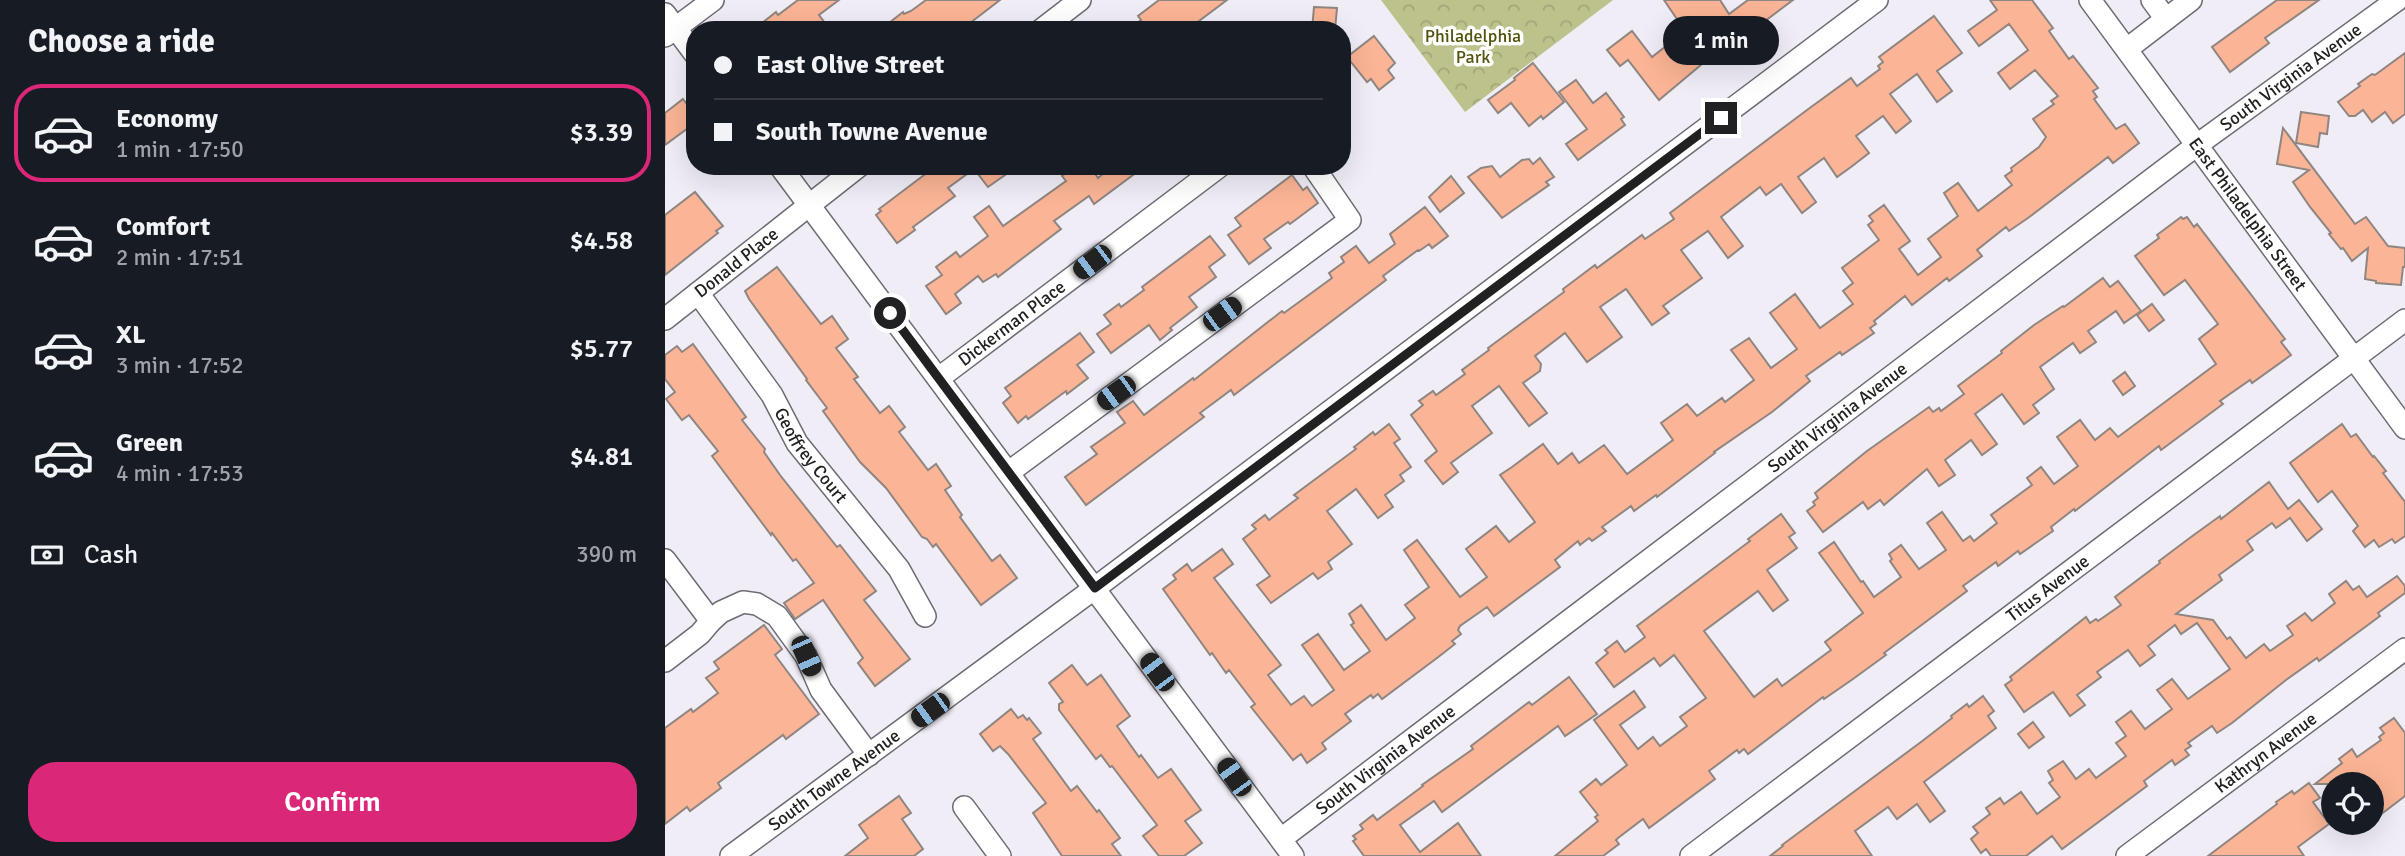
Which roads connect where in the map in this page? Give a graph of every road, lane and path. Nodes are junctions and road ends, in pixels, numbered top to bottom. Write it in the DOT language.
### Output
graph roads {
  1 [pos="713,0"];
  2 [pos="1080,0"];
  3 [pos="1877,0"];
  4 [pos="2091,0"];
  5 [pos="2152,0"];
  6 [pos="2191,0"];
  7 [pos="2397,0"];
  8 [pos="2166,19"];
  9 [pos="1053,21"];
  10 [pos="669,26"];
  11 [pos="686,44"];
  12 [pos="2127,49"];
  13 [pos="2197,145"];
  14 [pos="787,175"];
  15 [pos="847,175"];
  16 [pos="1208,175"];
  17 [pos="1319,175"];
  18 [pos="808,204"];
  19 [pos="698,293"];
  20 [pos="665,319"];
  21 [pos="2405,320"];
  22 [pos="2355,358"];
  23 [pos="939,378"];
  24 [pos="2405,428"];
  25 [pos="1009,472"];
  26 [pos="665,560"];
  27 [pos="1095,588"];
  28 [pos="925,616"];
  29 [pos="711,621"];
  30 [pos="2405,649"];
  31 [pos="665,662"];
  32 [pos="869,755"];
  33 [pos="964,807"];
  34 [pos="1287,848"];
  35 [pos="731,856"];
  36 [pos="1000,856"];
  37 [pos="1691,856"];
  38 [pos="2127,856"];
  1 -- 10 [label="street"];
  2 -- 9 [label="street"];
  3 -- 27 [label="street, South Towne Avenue"];
  4 -- 12 [label="street, East Philadelphia Street"];
  5 -- 8 [label="street"];
  6 -- 8 [label="street"];
  7 -- 13 [label="street, South Virginia Avenue"];
  8 -- 12 [label="street"];
  10 -- 11 [label="street"];
  12 -- 13 [label="street, East Philadelphia Street"];
  13 -- 22 [label="street, East Philadelphia Street"];
  13 -- 34 [label="street, South Virginia Avenue"];
  14 -- 18 [label="street"];
  15 -- 18 [label="street, Donald Place"];
  16 -- 23 [label="street, Dickerman Place"];
  17 -- 25 [label="street"];
  18 -- 19 [label="street, Donald Place"];
  18 -- 23 [label="street"];
  19 -- 20 [label="street, Donald Place"];
  19 -- 28 [label="street, Geoffrey Court"];
  21 -- 22 [label="street, Titus Avenue"];
  22 -- 24 [label="street, East Philadelphia Street"];
  22 -- 37 [label="street, Titus Avenue"];
  23 -- 25 [label="street"];
  25 -- 27 [label="street"];
  26 -- 29 [label="street"];
  27 -- 32 [label="street, South Towne Avenue"];
  27 -- 34 [label="street"];
  29 -- 31 [label="street"];
  29 -- 32 [label="street"];
  30 -- 38 [label="street, Kathryn Avenue"];
  32 -- 35 [label="street, South Towne Avenue"];
  33 -- 36 [label="street"];
}
